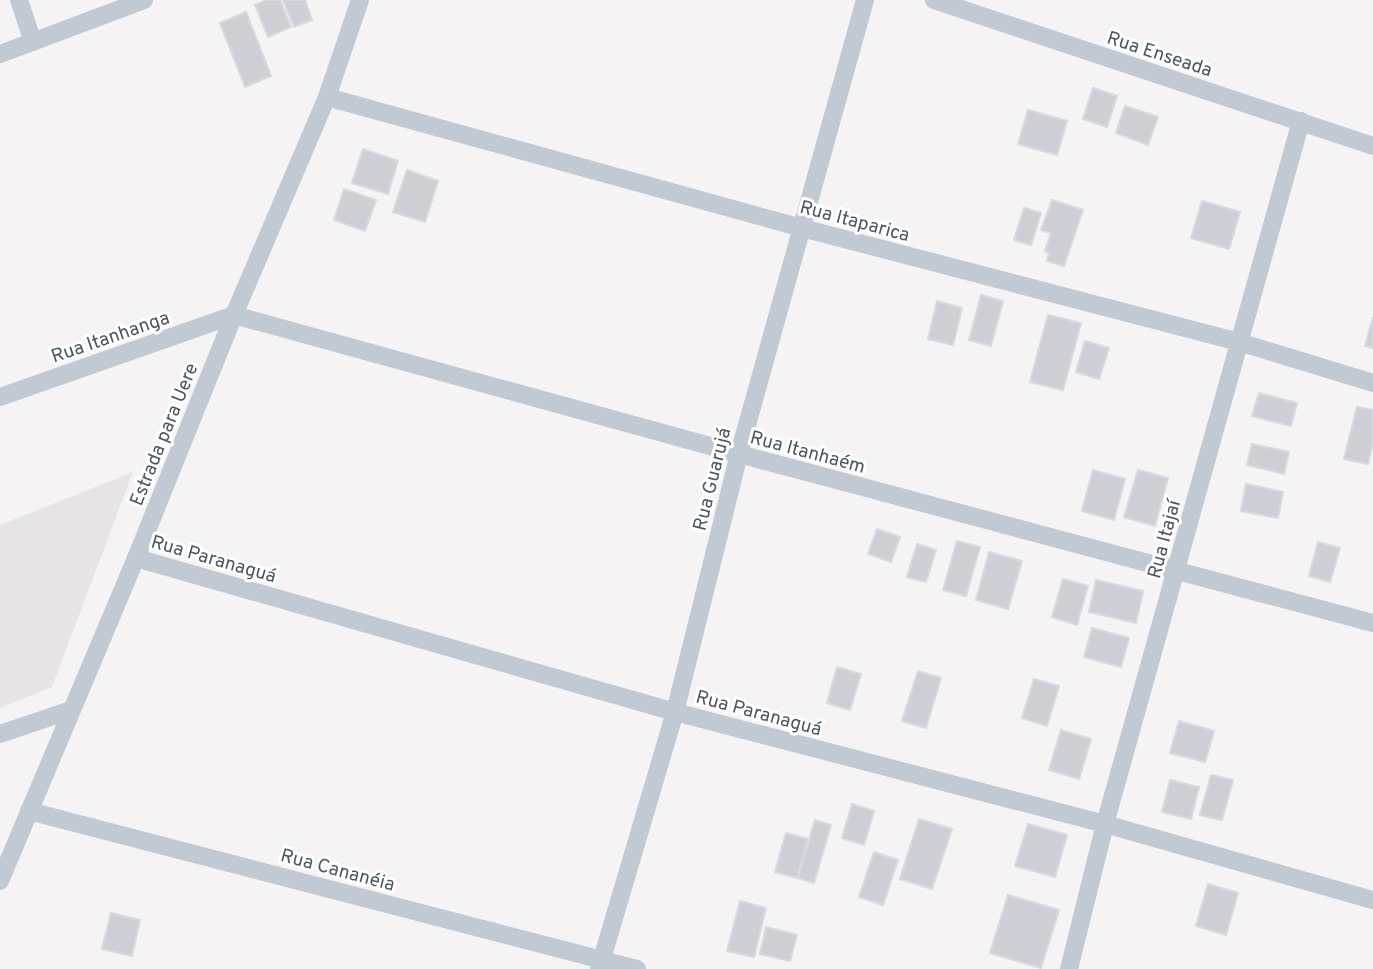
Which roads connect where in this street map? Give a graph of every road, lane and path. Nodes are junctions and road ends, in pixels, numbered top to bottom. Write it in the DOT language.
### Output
graph roads {
  1 [pos="19,0"];
  2 [pos="144,0"];
  3 [pos="360,0"];
  4 [pos="865,0"];
  5 [pos="934,0"];
  6 [pos="33,41"];
  7 [pos="0,54"];
  8 [pos="327,97"];
  9 [pos="1301,121"];
  10 [pos="1373,146"];
  11 [pos="802,228"];
  12 [pos="234,315"];
  13 [pos="1240,342"];
  14 [pos="1373,383"];
  15 [pos="0,397"];
  16 [pos="739,454"];
  17 [pos="136,558"];
  18 [pos="1176,572"];
  19 [pos="1373,623"];
  20 [pos="71,710"];
  21 [pos="675,712"];
  22 [pos="0,734"];
  23 [pos="29,811"];
  24 [pos="1105,824"];
  25 [pos="0,881"];
  26 [pos="1373,900"];
  27 [pos="600,964"];
  28 [pos="637,969"];
  29 [pos="1069,969"];
  1 -- 6 [label="street"];
  2 -- 6 [label="street"];
  3 -- 8 [label="street, Estrada para Uere"];
  4 -- 11 [label="street, Rua Guarujá"];
  5 -- 9 [label="street, Rua Enseada"];
  6 -- 7 [label="street"];
  8 -- 11 [label="street, Rua Itaparica"];
  8 -- 12 [label="street, Estrada para Uere"];
  9 -- 10 [label="street, Rua Enseada"];
  9 -- 13 [label="street, Rua Itajaí"];
  11 -- 13 [label="street, Rua Itaparica"];
  11 -- 16 [label="street, Rua Guarujá"];
  12 -- 15 [label="street, Rua Itanhanga"];
  12 -- 16 [label="street, Rua Itanhaém"];
  12 -- 17 [label="street, Estrada para Uere"];
  13 -- 14 [label="street, Rua Itaparica"];
  13 -- 18 [label="street, Rua Itajaí"];
  16 -- 18 [label="street, Rua Itanhaém"];
  16 -- 21 [label="street, Rua Guarujá"];
  17 -- 20 [label="street, Estrada para Uere"];
  17 -- 21 [label="street, Rua Paranaguá"];
  18 -- 19 [label="street, Rua Itanhaém"];
  18 -- 24 [label="street, Rua Itajaí"];
  20 -- 22 [label="street"];
  20 -- 23 [label="street, Estrada para Uere"];
  21 -- 24 [label="street, Rua Paranaguá"];
  21 -- 27 [label="street, Rua Guarujá"];
  23 -- 25 [label="street, Estrada para Uere"];
  23 -- 27 [label="street, Rua Cananéia"];
  24 -- 26 [label="street, Rua Paranaguá"];
  24 -- 29 [label="street, Rua Itajaí"];
  27 -- 28 [label="street, Rua Cananéia"];
}
